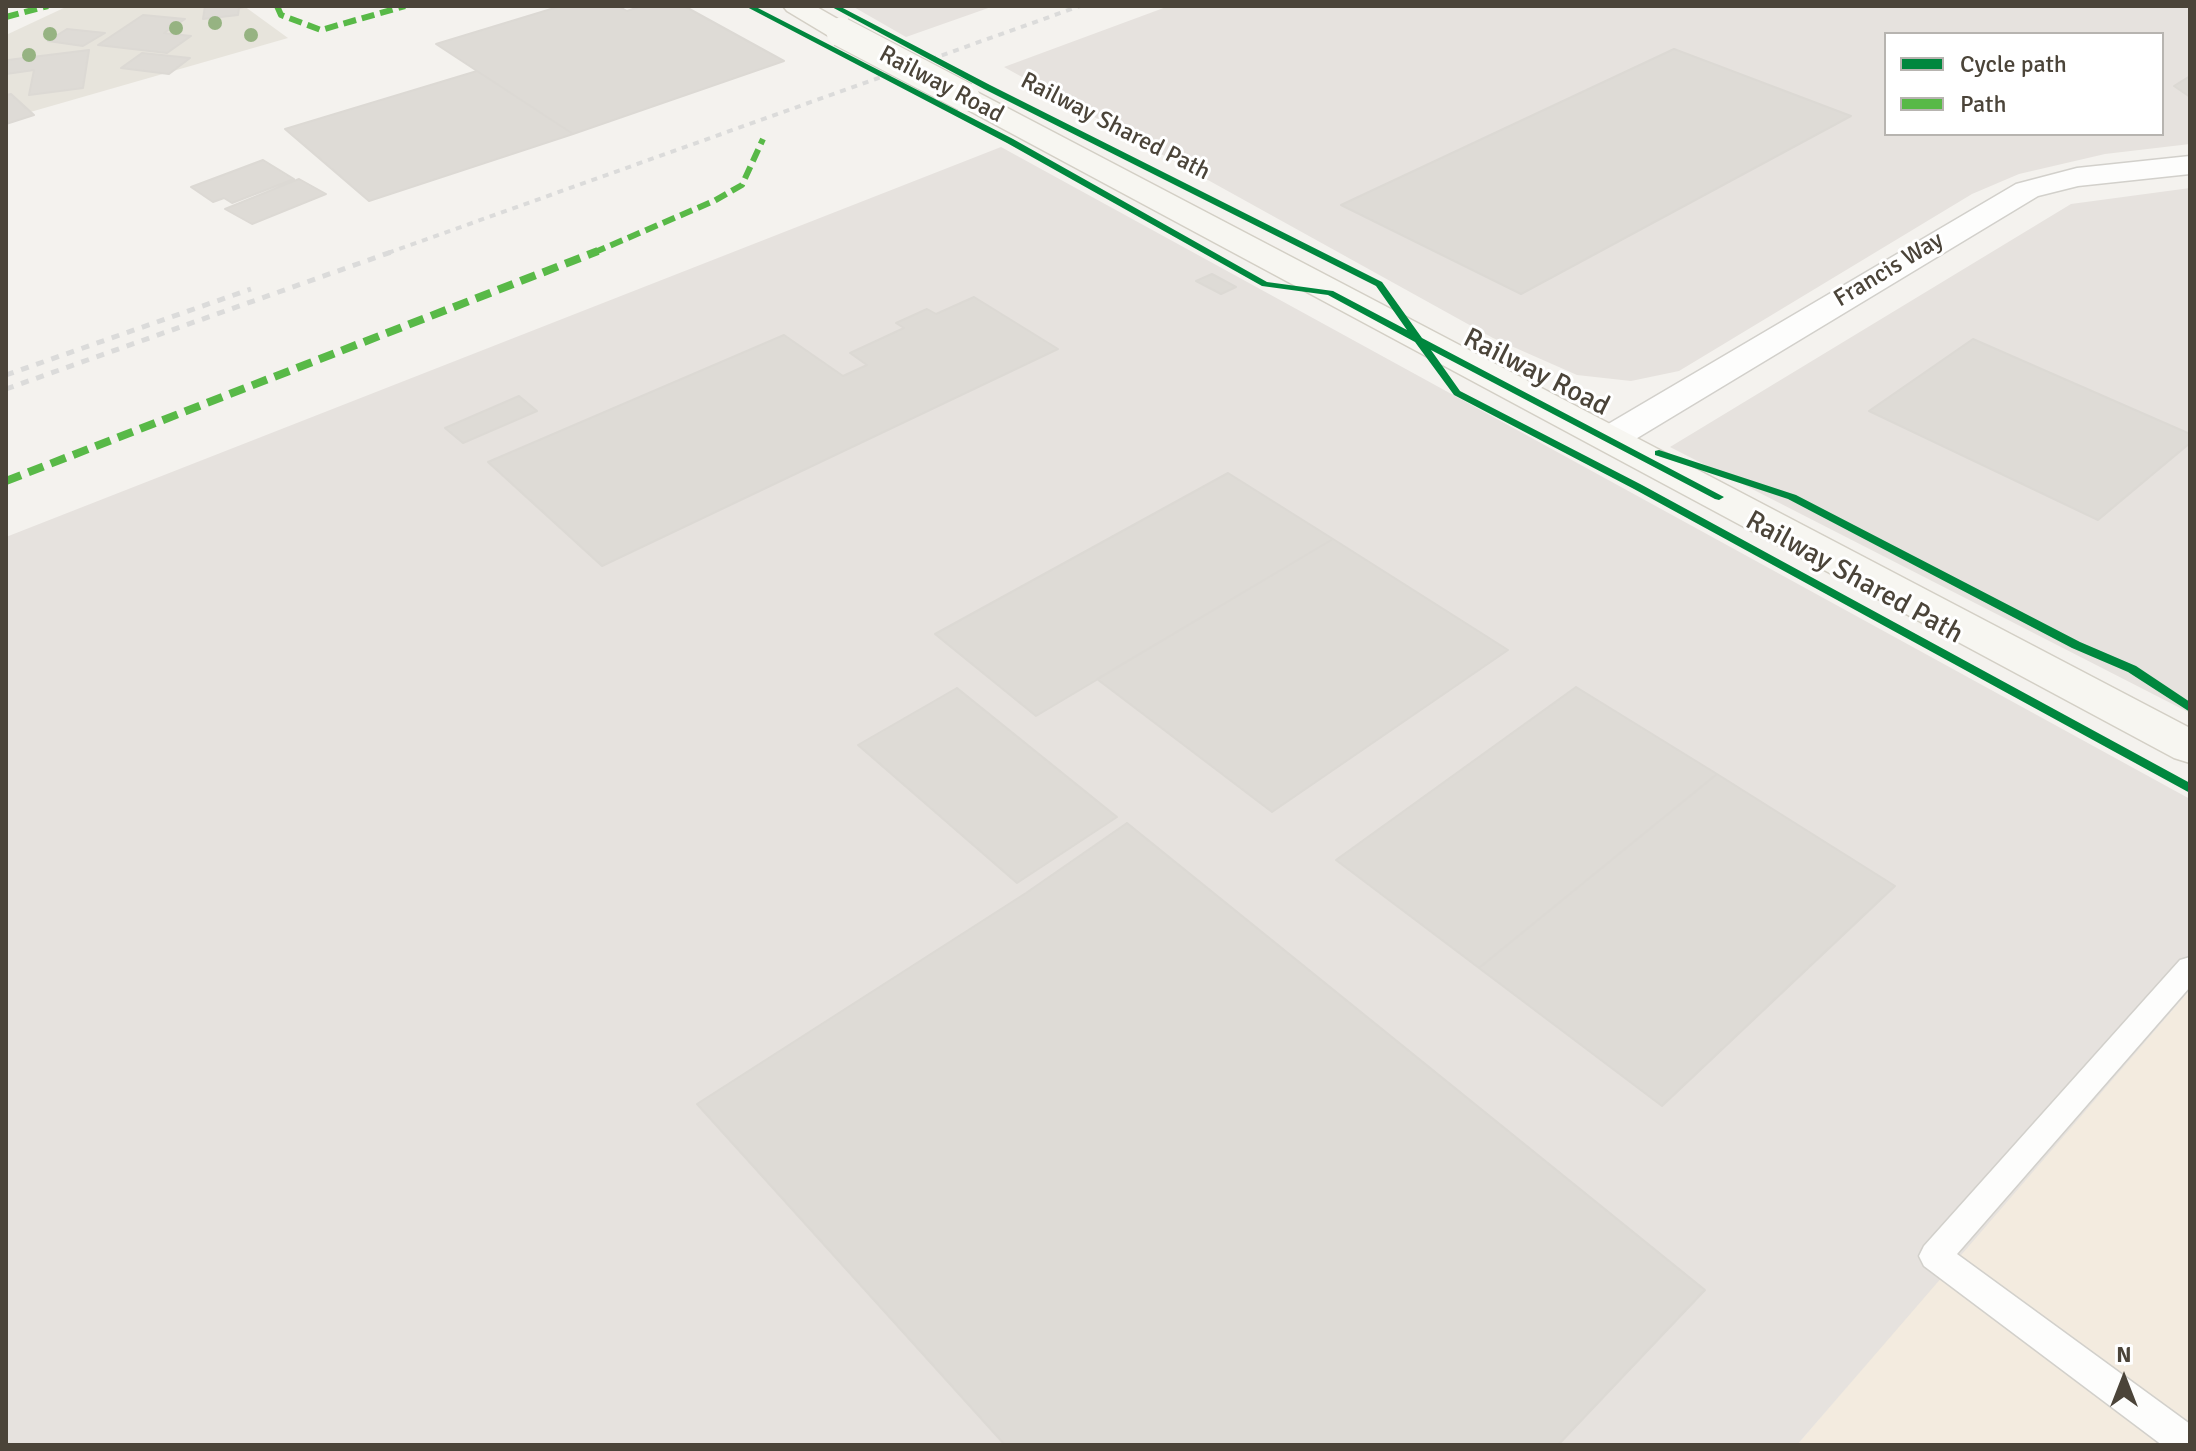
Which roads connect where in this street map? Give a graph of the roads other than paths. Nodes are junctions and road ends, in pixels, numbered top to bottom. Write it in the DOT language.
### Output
graph roads {
  1 [pos="796,6"];
  2 [pos="2190,165"];
  3 [pos="1611,438"];
  4 [pos="2190,747"];
  5 [pos="2190,968"];
  6 [pos="2190,1445"];
  1 -- 3 [label="main road, Railway Road, bridge"];
  2 -- 3 [label="street, Francis Way"];
  3 -- 4 [label="main road, Railway Road"];
  5 -- 6 [label="lane"];
}
